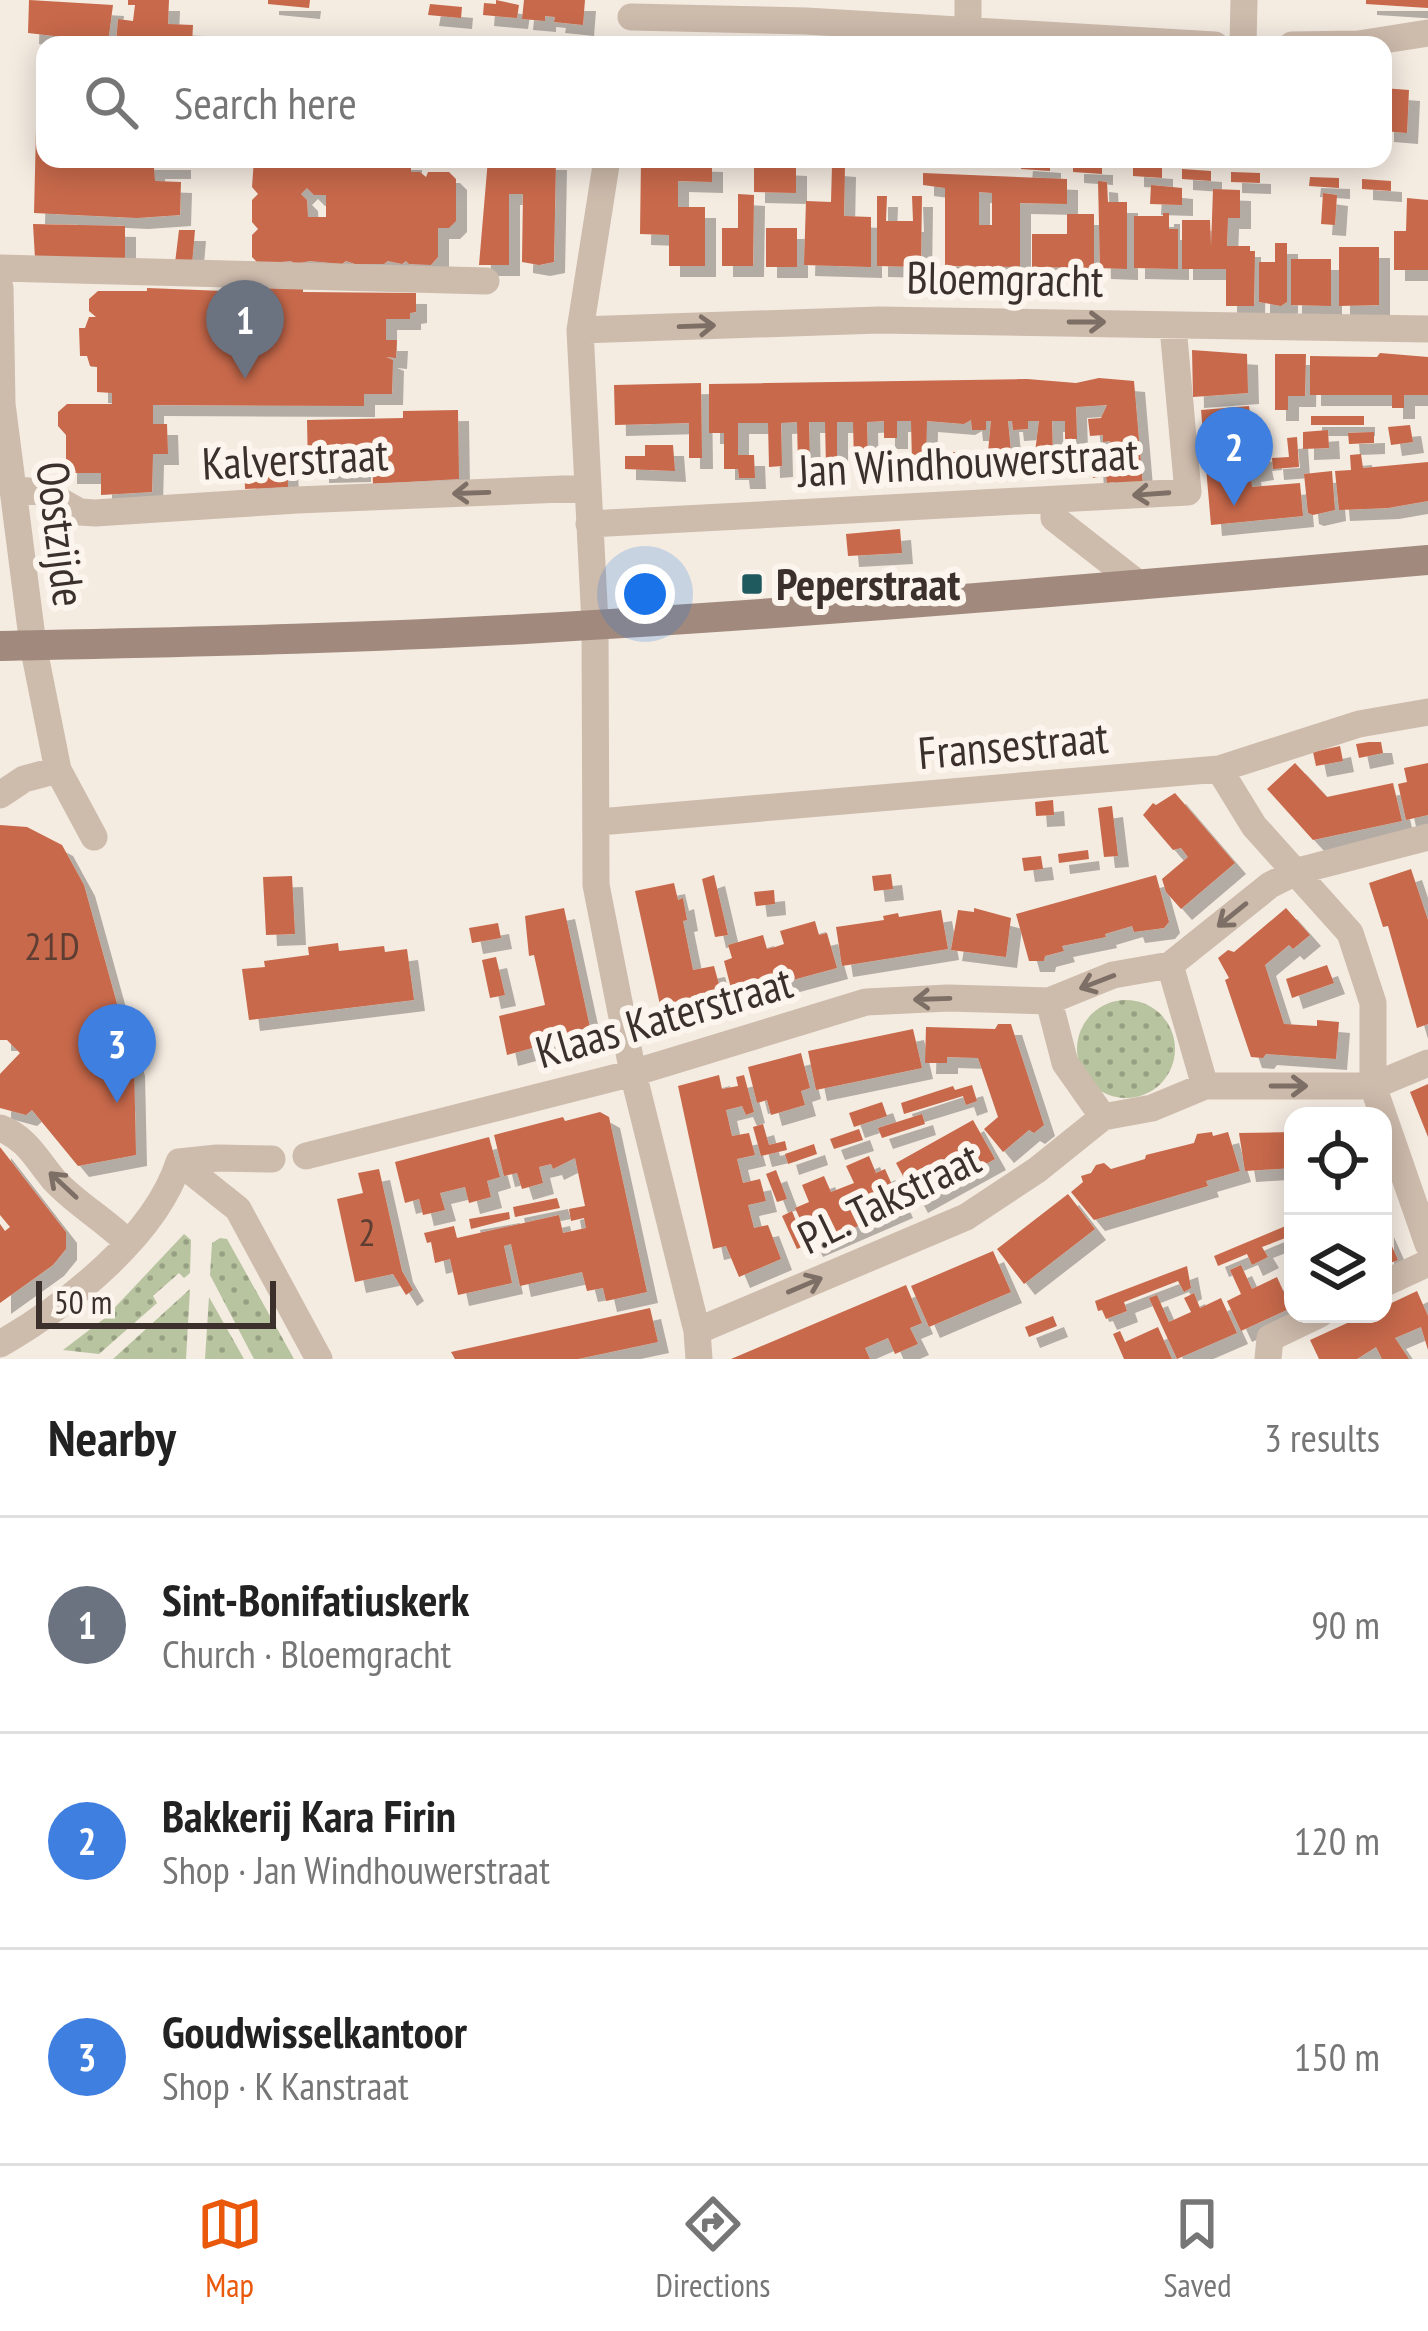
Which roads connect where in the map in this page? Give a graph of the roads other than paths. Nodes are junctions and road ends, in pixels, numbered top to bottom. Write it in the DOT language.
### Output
graph roads {
  1 [pos="968,0"];
  2 [pos="1244,0"];
  3 [pos="632,8"];
  4 [pos="1428,33"];
  5 [pos="968,34"];
  6 [pos="1013,36"];
  7 [pos="1243,36"];
  8 [pos="1392,39"];
  9 [pos="606,168"];
  10 [pos="0,268"];
  11 [pos="486,281"];
  12 [pos="0,290"];
  13 [pos="1173,327"];
  14 [pos="580,329"];
  15 [pos="1428,329"];
  16 [pos="588,488"];
  17 [pos="13,490"];
  18 [pos="1054,501"];
  19 [pos="589,524"];
  20 [pos="1428,560"];
  21 [pos="1141,586"];
  22 [pos="596,623"];
  23 [pos="33,645"];
  24 [pos="0,646"];
  25 [pos="1428,712"];
  26 [pos="1219,769"];
  27 [pos="58,770"];
  28 [pos="0,795"];
  29 [pos="599,822"];
  30 [pos="94,837"];
  31 [pos="1428,837"];
  32 [pos="1298,871"];
  33 [pos="1170,965"];
  34 [pos="1049,1001"];
  35 [pos="1428,1063"];
  36 [pos="634,1072"];
  37 [pos="1205,1086"];
  38 [pos="1373,1086"];
  39 [pos="1103,1117"];
  40 [pos="0,1128"];
  41 [pos="306,1156"];
  42 [pos="272,1159"];
  43 [pos="179,1162"];
  44 [pos="127,1242"];
  45 [pos="1428,1244"];
  46 [pos="1428,1263"];
  47 [pos="1392,1280"];
  48 [pos="1301,1323"];
  49 [pos="0,1344"];
  50 [pos="698,1352"];
  51 [pos="320,1359"];
  52 [pos="1268,1359"];
  1 -- 5 [label="street"];
  2 -- 7 [label="street"];
  3 -- 5 [label="street"];
  4 -- 8 [label="street"];
  5 -- 6 [label="street"];
  9 -- 14 [label="street"];
  10 -- 11 [label="street"];
  12 -- 17 [label="street, Oostzijde"];
  14 -- 13 [label="street, Bloemgracht, one-way"];
  13 -- 15 [label="street, Bloemgracht"];
  13 -- 18 [label="street, Jan Windhouwerstraat, one-way"];
  14 -- 16 [label="street"];
  16 -- 17 [label="street, Kalverstraat, one-way"];
  16 -- 19 [label="street"];
  17 -- 23 [label="street, Oostzijde"];
  18 -- 19 [label="street, Jan Windhouwerstraat"];
  18 -- 21 [label="street"];
  19 -- 22 [label="street"];
  20 -- 21 [label="street"];
  21 -- 22 [label="street"];
  22 -- 23 [label="street"];
  22 -- 29 [label="street"];
  23 -- 24 [label="street"];
  23 -- 27 [label="street, Oostzijde"];
  25 -- 26 [label="street, Fransestraat"];
  26 -- 29 [label="street, Fransestraat"];
  26 -- 32 [label="street"];
  27 -- 28 [label="street"];
  27 -- 30 [label="street, Oostzijde"];
  29 -- 36 [label="street"];
  31 -- 32 [label="street"];
  32 -- 33 [label="street, one-way"];
  32 -- 38 [label="street"];
  33 -- 34 [label="street, one-way"];
  33 -- 37 [label="street"];
  34 -- 36 [label="street, Klaas Katerstraat, one-way"];
  34 -- 39 [label="street"];
  35 -- 38 [label="street"];
  36 -- 41 [label="street, Klaas Katerstraat"];
  36 -- 50 [label="street"];
  37 -- 38 [label="street, one-way"];
  37 -- 39 [label="street"];
  38 -- 45 [label="street"];
  50 -- 39 [label="street, P.L. Takstraat, one-way"];
  44 -- 40 [label="street, one-way"];
  42 -- 43 [label="street"];
  43 -- 44 [label="street"];
  43 -- 51 [label="street"];
  44 -- 49 [label="street"];
  46 -- 47 [label="street"];
  48 -- 52 [label="street"];
}
